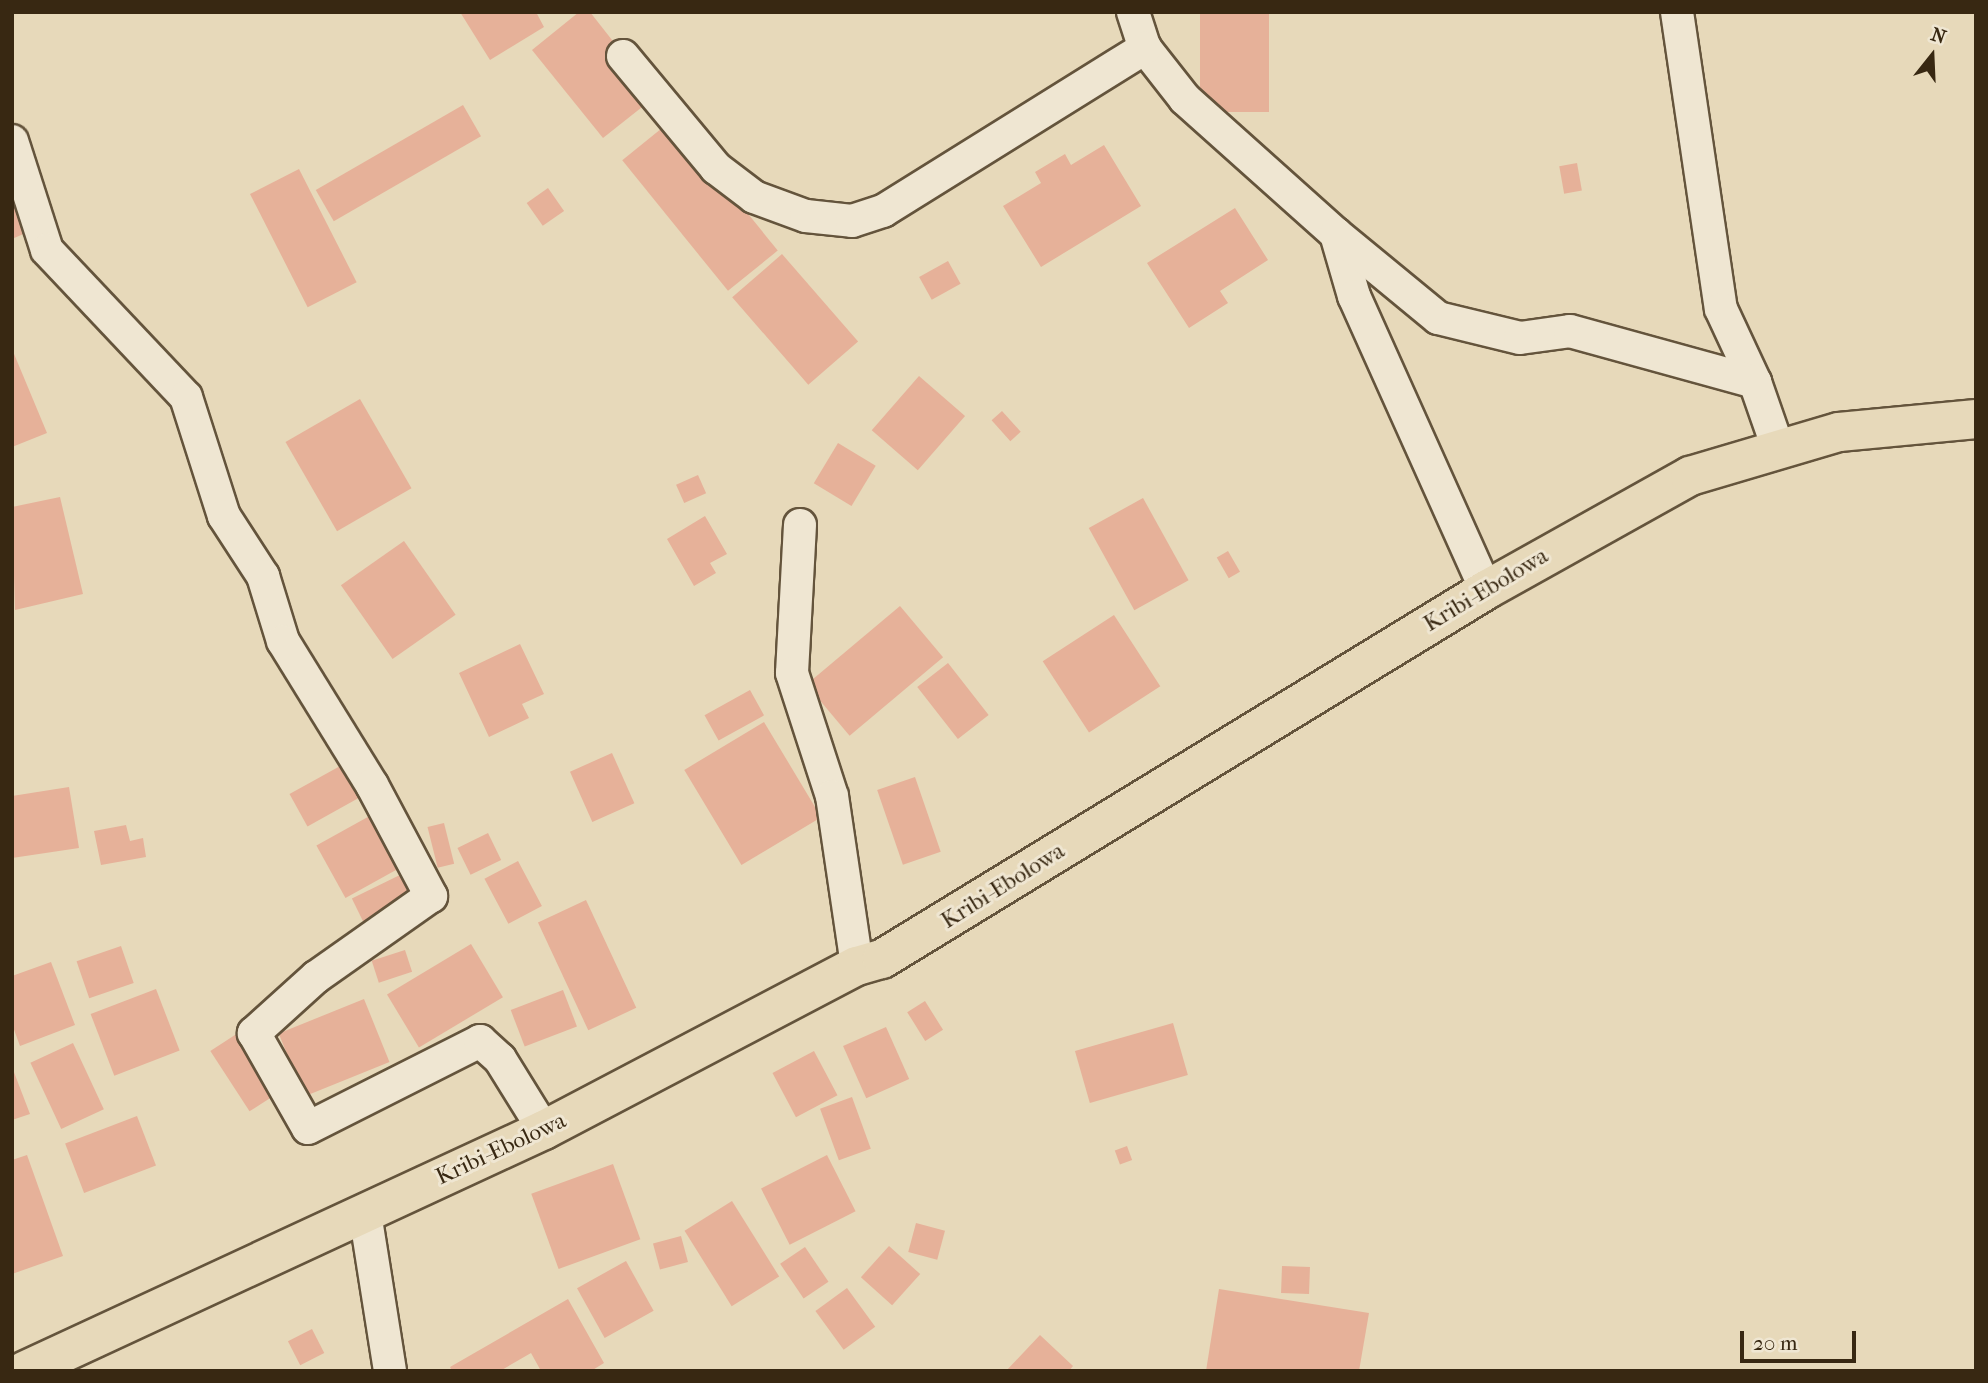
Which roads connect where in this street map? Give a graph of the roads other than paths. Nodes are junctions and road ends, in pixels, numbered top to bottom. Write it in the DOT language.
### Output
graph roads {
  1 [pos="1133,12"];
  2 [pos="1677,12"];
  3 [pos="1145,48"];
  4 [pos="623,56"];
  5 [pos="12,141"];
  6 [pos="1336,234"];
  7 [pos="1755,382"];
  8 [pos="1976,419"];
  9 [pos="1779,450"];
  10 [pos="800,525"];
  11 [pos="1486,590"];
  12 [pos="857,966"];
  13 [pos="544,1130"];
  14 [pos="365,1213"];
  15 [pos="24,1371"];
  16 [pos="390,1371"];
  1 -- 3 [label="street"];
  2 -- 7 [label="street"];
  3 -- 4 [label="street"];
  3 -- 6 [label="street"];
  5 -- 13 [label="street"];
  6 -- 7 [label="street"];
  6 -- 11 [label="street"];
  7 -- 9 [label="street"];
  8 -- 9 [label="highway, Kribi-Ebolowa"];
  9 -- 11 [label="highway, Kribi-Ebolowa"];
  10 -- 12 [label="street"];
  11 -- 12 [label="highway, Kribi-Ebolowa"];
  12 -- 13 [label="highway, Kribi-Ebolowa"];
  13 -- 14 [label="highway, Kribi-Ebolowa"];
  14 -- 15 [label="highway, Kribi-Ebolowa"];
  14 -- 16 [label="street"];
}
